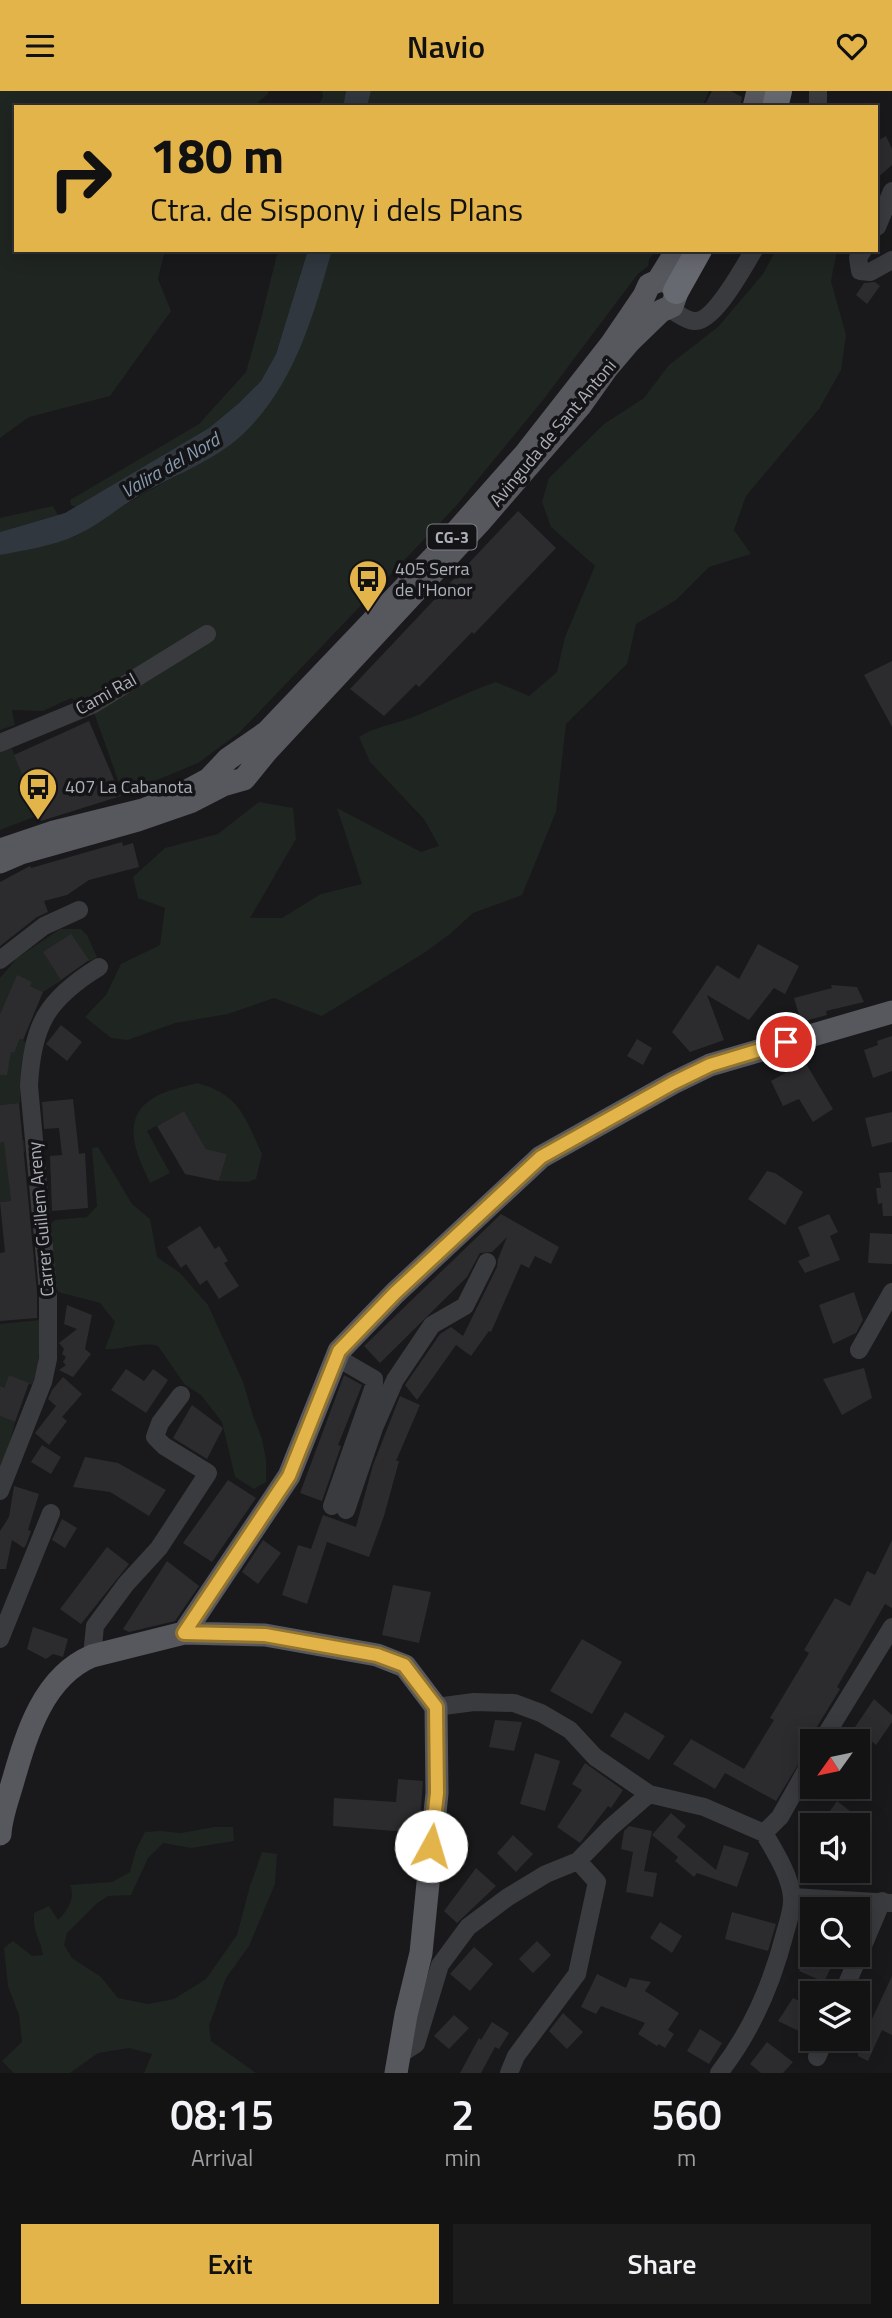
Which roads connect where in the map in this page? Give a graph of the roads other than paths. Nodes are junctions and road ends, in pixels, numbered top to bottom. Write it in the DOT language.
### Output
graph roads {
  1 [pos="892,191"];
  2 [pos="878,225"];
  3 [pos="676,252"];
  4 [pos="698,252"];
  5 [pos="753,252"];
  6 [pos="862,252"];
  7 [pos="892,260"];
  8 [pos="662,297"];
  9 [pos="207,634"];
  10 [pos="0,743"];
  11 [pos="237,768"];
  12 [pos="0,850"];
  13 [pos="0,862"];
  14 [pos="79,910"];
  15 [pos="0,960"];
  16 [pos="99,967"];
  17 [pos="892,1011"];
  18 [pos="487,1262"];
  19 [pos="892,1292"];
  20 [pos="859,1350"];
  21 [pos="340,1351"];
  22 [pos="395,1380"];
  23 [pos="181,1395"];
  24 [pos="0,1490"];
  25 [pos="51,1513"];
  26 [pos="892,1627"];
  27 [pos="184,1633"];
  28 [pos="0,1639"];
  29 [pos="92,1656"];
  30 [pos="436,1707"];
  31 [pos="829,1729"];
  32 [pos="800,1781"];
  33 [pos="649,1794"];
  34 [pos="764,1833"];
  35 [pos="0,1834"];
  36 [pos="578,1861"];
  37 [pos="793,1897"];
  38 [pos="887,1902"];
  39 [pos="850,1981"];
  40 [pos="820,2051"];
  41 [pos="817,2057"];
  42 [pos="398,2064"];
  43 [pos="509,2073"];
  44 [pos="719,2073"];
  1 -- 2 [label="street"];
  3 -- 8 [label="main road, Avinguda de Sant Antoni / CG-3"];
  4 -- 8 [label="highway, Avinguda de Sant Antoni / CG-3"];
  5 -- 8 [label="street"];
  6 -- 7 [label="street"];
  8 -- 11 [label="main road, Avinguda de Sant Antoni / CG-3"];
  9 -- 10 [label="street, Cami Ral"];
  11 -- 12 [label="main road, CG-3"];
  11 -- 13 [label="main road, CG-3"];
  14 -- 15 [label="street"];
  16 -- 24 [label="street, Carrer Guillem Areny"];
  17 -- 21 [label="main road"];
  18 -- 22 [label="street"];
  19 -- 20 [label="street"];
  21 -- 22 [label="street"];
  21 -- 22 [label="street"];
  21 -- 27 [label="main road"];
  23 -- 29 [label="street"];
  25 -- 28 [label="street"];
  26 -- 31 [label="street"];
  27 -- 29 [label="main road"];
  27 -- 30 [label="main road"];
  29 -- 35 [label="main road"];
  30 -- 33 [label="street"];
  30 -- 42 [label="main road"];
  32 -- 34 [label="street"];
  33 -- 34 [label="street"];
  33 -- 36 [label="street"];
  34 -- 37 [label="street"];
  36 -- 42 [label="street"];
  36 -- 43 [label="street"];
  37 -- 38 [label="street"];
  37 -- 44 [label="street"];
  38 -- 39 [label="street"];
  40 -- 41 [label="street"];
}
